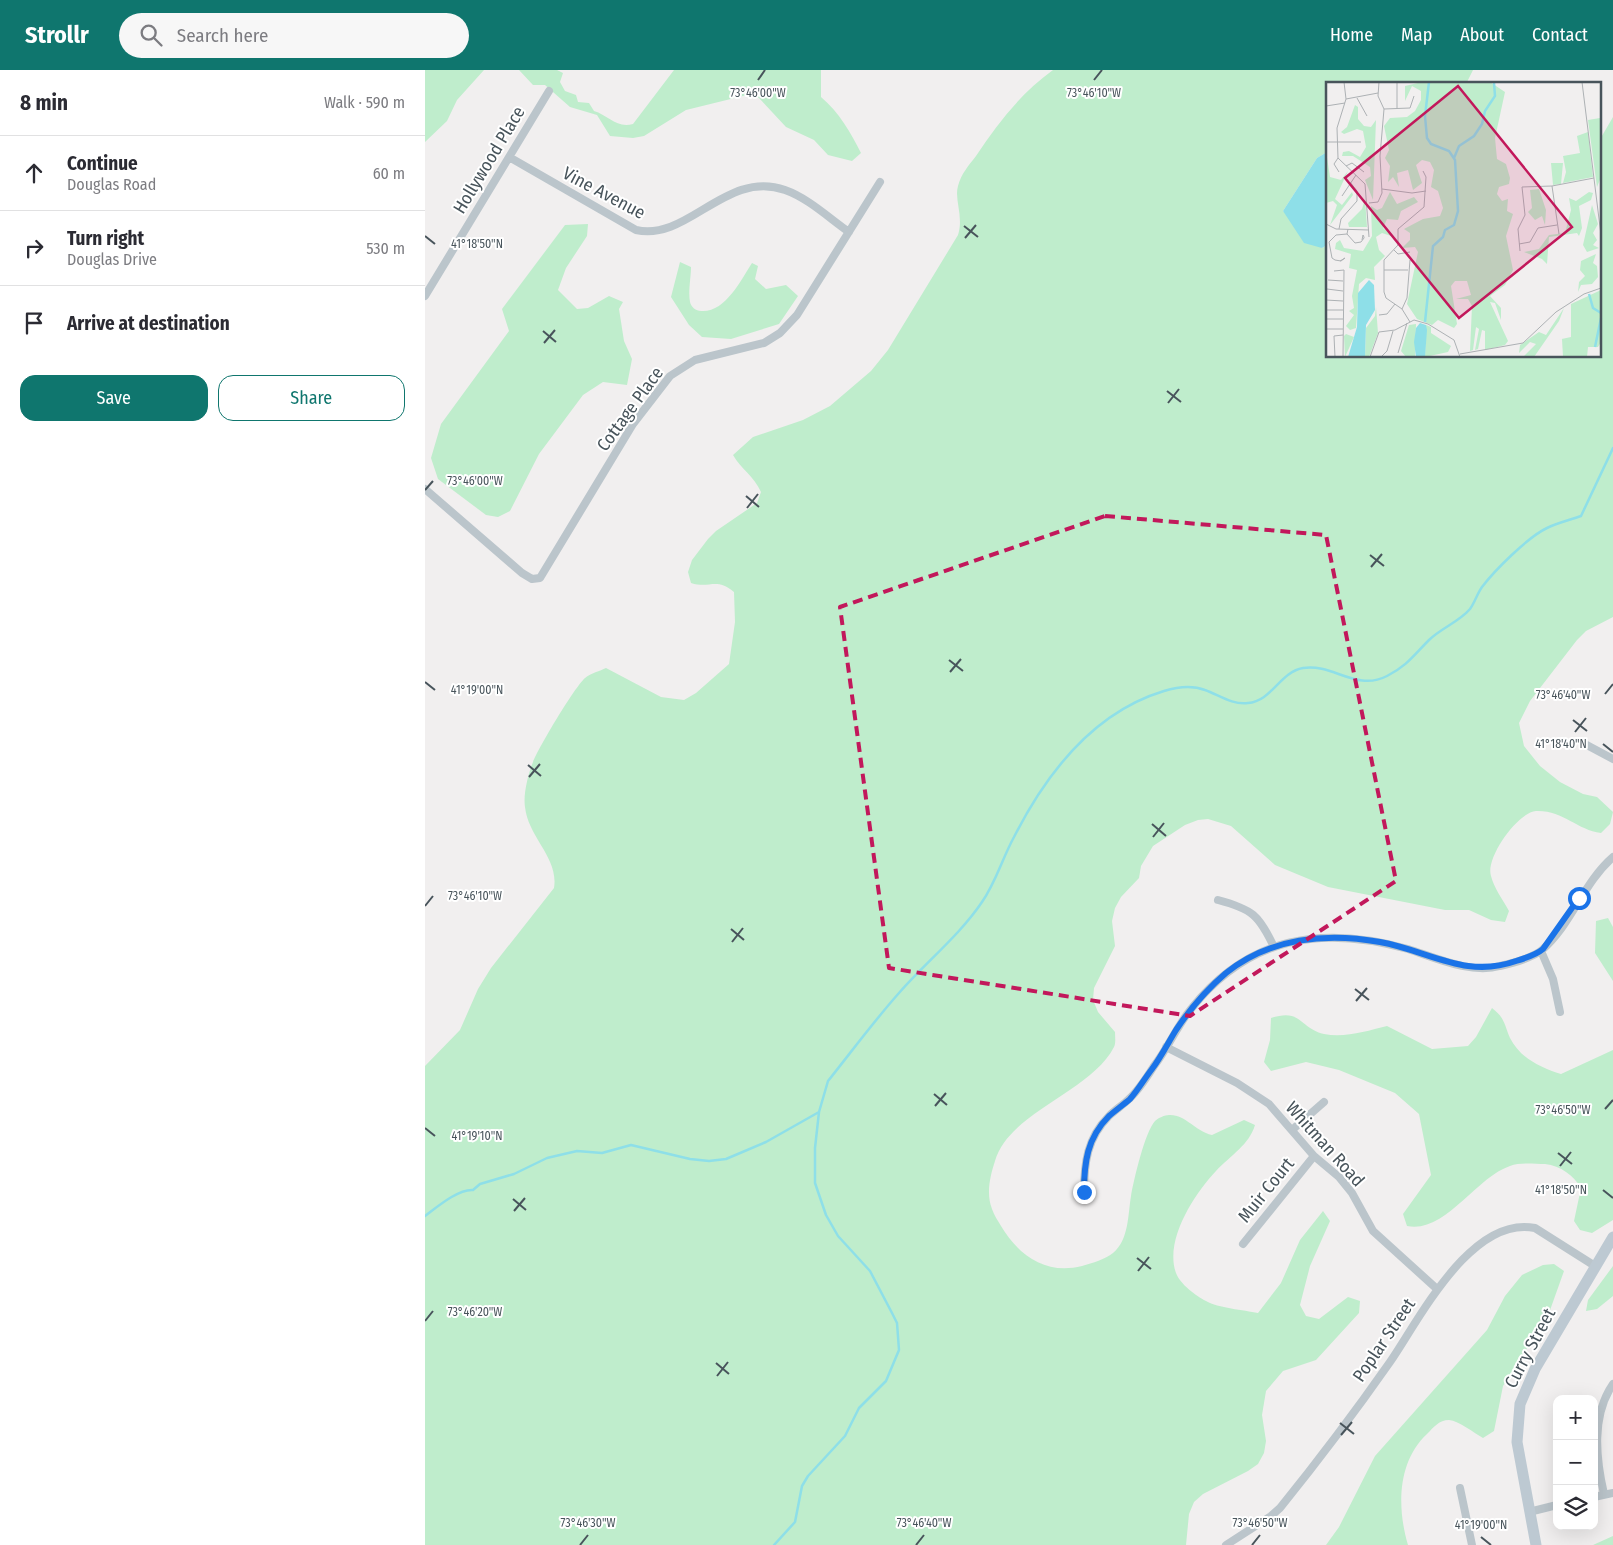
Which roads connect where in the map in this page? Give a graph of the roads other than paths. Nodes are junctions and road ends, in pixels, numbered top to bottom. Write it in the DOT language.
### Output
graph roads {
  1 [pos="549,91"];
  2 [pos="509,156"];
  3 [pos="880,182"];
  4 [pos="849,232"];
  5 [pos="425,296"];
  6 [pos="425,489"];
  7 [pos="1583,743"];
  8 [pos="1613,759"];
  9 [pos="1613,857"];
  10 [pos="1217,900"];
  11 [pos="1274,947"];
  12 [pos="1541,951"];
  13 [pos="1561,1012"];
  14 [pos="1166,1048"];
  15 [pos="1324,1102"];
  16 [pos="1292,1130"];
  17 [pos="1314,1156"];
  18 [pos="1084,1192"];
  19 [pos="1613,1237"];
  20 [pos="1243,1244"];
  21 [pos="1595,1266"];
  22 [pos="1437,1289"];
  23 [pos="1613,1384"];
  24 [pos="1460,1488"];
  25 [pos="1613,1493"];
  26 [pos="1604,1494"];
  27 [pos="1598,1496"];
  28 [pos="1553,1506"];
  29 [pos="1529,1512"];
  30 [pos="1226,1545"];
  31 [pos="1472,1545"];
  32 [pos="1535,1545"];
  1 -- 2 [label="street, Hollywood Place"];
  2 -- 4 [label="street, Vine Avenue"];
  2 -- 5 [label="street, Hollywood Place"];
  3 -- 4 [label="street, Cottage Place"];
  4 -- 6 [label="street, Cottage Place"];
  7 -- 8 [label="street"];
  9 -- 12 [label="street"];
  10 -- 11 [label="street"];
  11 -- 12 [label="street"];
  11 -- 14 [label="street"];
  12 -- 13 [label="street"];
  14 -- 16 [label="street, Whitman Road"];
  14 -- 18 [label="street"];
  15 -- 16 [label="street"];
  16 -- 17 [label="street, Whitman Road"];
  17 -- 20 [label="street, Muir Court"];
  17 -- 22 [label="street, Whitman Road"];
  19 -- 21 [label="street, Curry Street"];
  21 -- 22 [label="street, Poplar Street"];
  21 -- 29 [label="street, Curry Street"];
  22 -- 30 [label="street, Poplar Street"];
  23 -- 26 [label="street"];
  24 -- 31 [label="street"];
  25 -- 26 [label="street"];
  26 -- 27 [label="street"];
  28 -- 29 [label="street"];
  29 -- 32 [label="street, Curry Street"];
}
